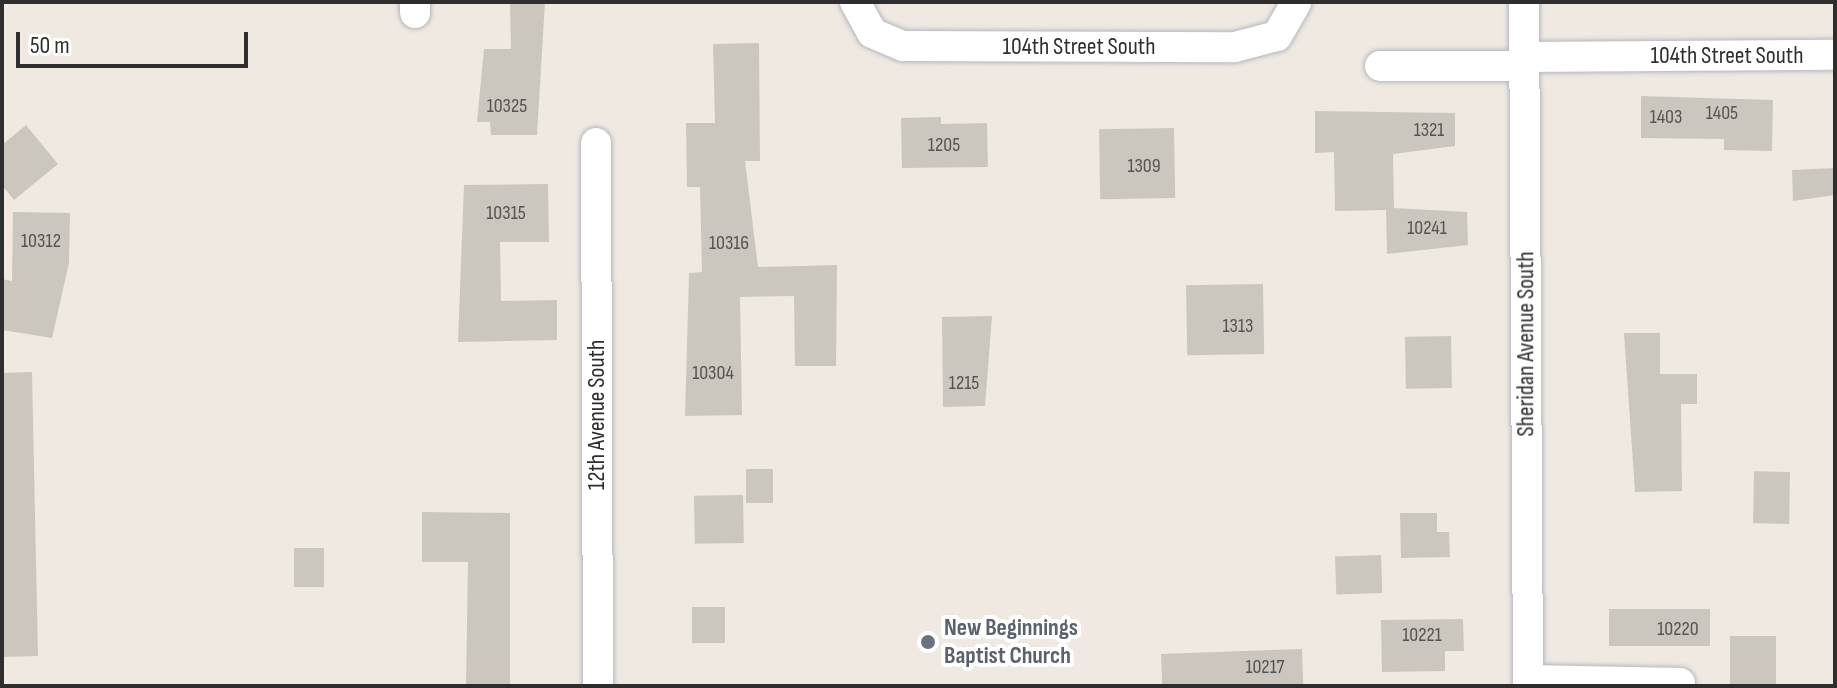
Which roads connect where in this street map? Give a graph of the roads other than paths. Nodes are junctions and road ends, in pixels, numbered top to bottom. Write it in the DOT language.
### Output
graph roads {
  1 [pos="855,2"];
  2 [pos="1297,2"];
  3 [pos="1524,2"];
  4 [pos="1835,55"];
  5 [pos="1524,62"];
  6 [pos="1380,66"];
  7 [pos="596,143"];
  8 [pos="1528,683"];
  9 [pos="1680,683"];
  10 [pos="598,686"];
  1 -- 2 [label="street, 104th Street South"];
  3 -- 5 [label="street, Sheridan Avenue South"];
  4 -- 5 [label="street, 104th Street South"];
  5 -- 6 [label="street, 104th Street South"];
  5 -- 8 [label="street, Sheridan Avenue South"];
  7 -- 10 [label="street, 12th Avenue South"];
  8 -- 9 [label="street"];
}
